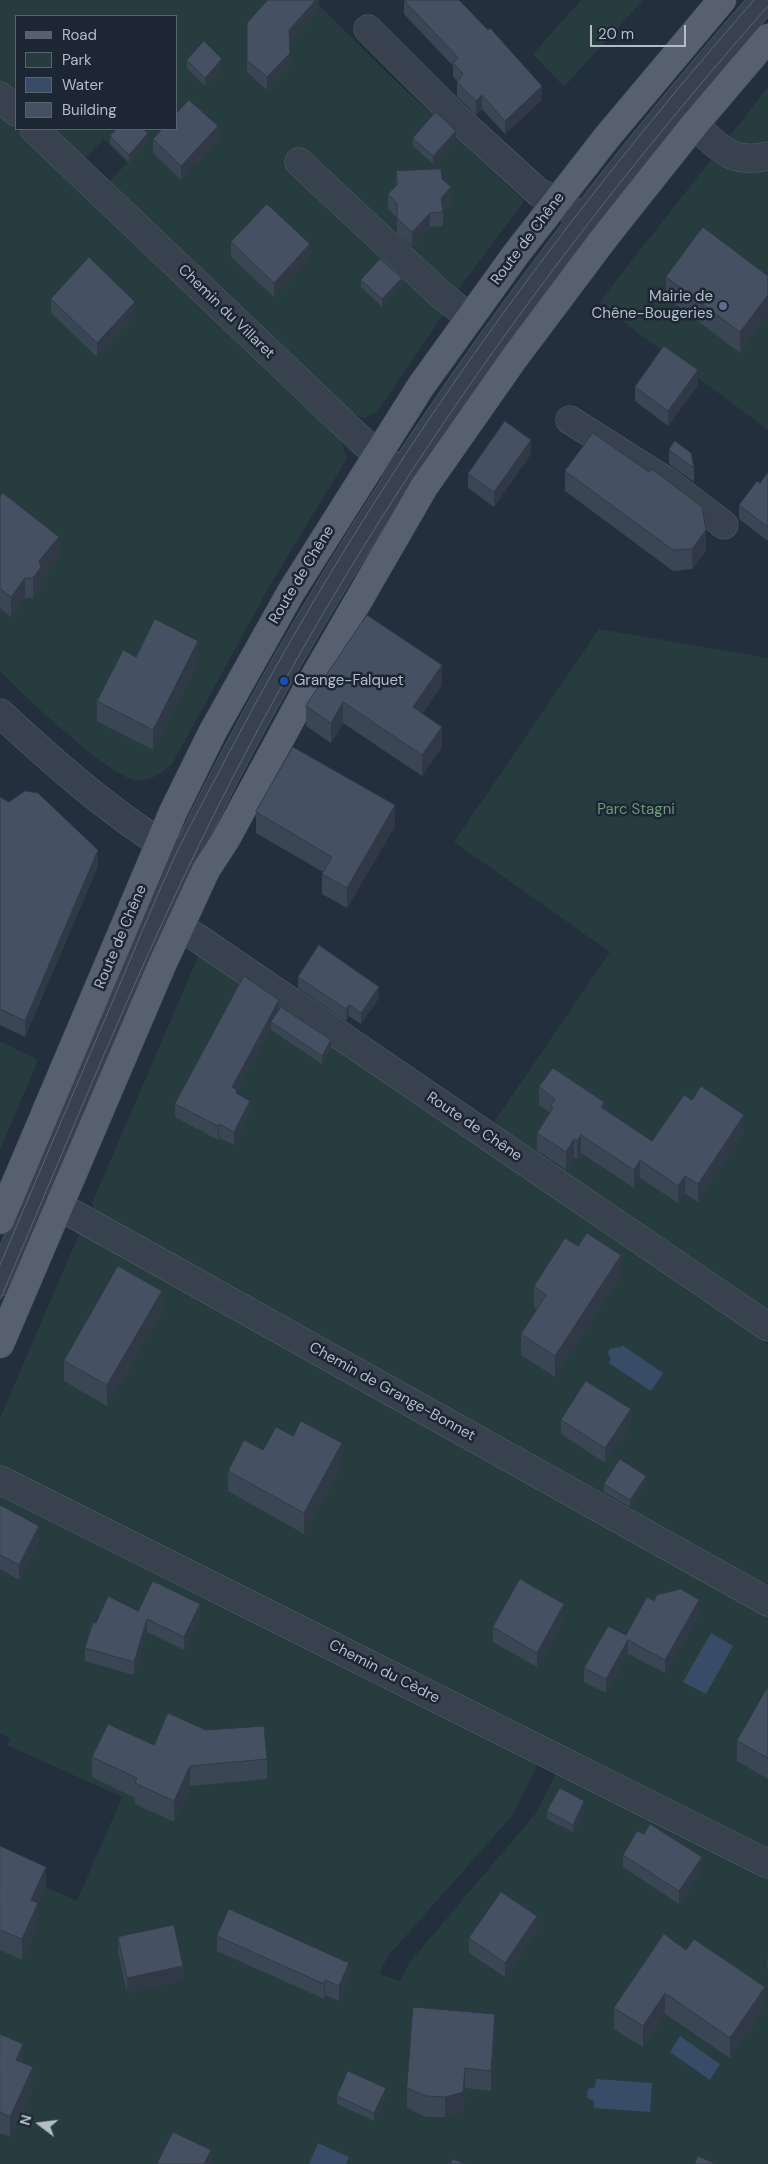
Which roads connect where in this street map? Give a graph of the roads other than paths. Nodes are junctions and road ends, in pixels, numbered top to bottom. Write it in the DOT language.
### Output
graph roads {
  1 [pos="722,0"];
  2 [pos="764,0"];
  3 [pos="368,29"];
  4 [pos="768,38"];
  5 [pos="0,96"];
  6 [pos="15,111"];
  7 [pos="694,125"];
  8 [pos="35,130"];
  9 [pos="768,156"];
  10 [pos="299,162"];
  11 [pos="557,200"];
  12 [pos="582,219"];
  13 [pos="605,237"];
  14 [pos="470,318"];
  15 [pos="570,420"];
  16 [pos="377,455"];
  17 [pos="402,472"];
  18 [pos="424,487"];
  19 [pos="724,525"];
  20 [pos="0,713"];
  21 [pos="160,844"];
  22 [pos="195,864"];
  23 [pos="179,928"];
  24 [pos="37,1196"];
  25 [pos="0,1220"];
  26 [pos="0,1282"];
  27 [pos="768,1327"];
  28 [pos="1,1339"];
  29 [pos="0,1480"];
  30 [pos="768,1602"];
  31 [pos="768,1864"];
  1 -- 11 [label="main road, Route de Chêne"];
  2 -- 12 [label="street"];
  3 -- 11 [label="street"];
  4 -- 7 [label="main road, Route de Chêne"];
  5 -- 6 [label="street"];
  7 -- 9 [label="street"];
  7 -- 13 [label="main road, Route de Chêne"];
  8 -- 16 [label="street, Chemin du Villaret"];
  10 -- 14 [label="street"];
  11 -- 12 [label="street"];
  11 -- 14 [label="main road, Route de Chêne"];
  12 -- 13 [label="street"];
  12 -- 17 [label="street"];
  13 -- 18 [label="main road, Route de Chêne"];
  14 -- 16 [label="main road, Route de Chêne"];
  15 -- 19 [label="street"];
  16 -- 17 [label="street, Chemin du Villaret"];
  16 -- 21 [label="main road, Route de Chêne"];
  17 -- 18 [label="street, Chemin du Villaret"];
  17 -- 22 [label="street"];
  18 -- 22 [label="main road, Route de Chêne"];
  20 -- 21 [label="street"];
  21 -- 22 [label="street"];
  21 -- 24 [label="main road, Route de Chêne"];
  22 -- 23 [label="main road, Route de Chêne"];
  22 -- 24 [label="street"];
  23 -- 24 [label="main road, Route de Chêne"];
  23 -- 27 [label="street, Route de Chêne"];
  24 -- 25 [label="main road, Route de Chêne"];
  24 -- 26 [label="street"];
  24 -- 28 [label="main road, Route de Chêne"];
  24 -- 30 [label="street, Chemin de Grange-Bonnet"];
  29 -- 31 [label="street, Chemin du Cèdre"];
}
